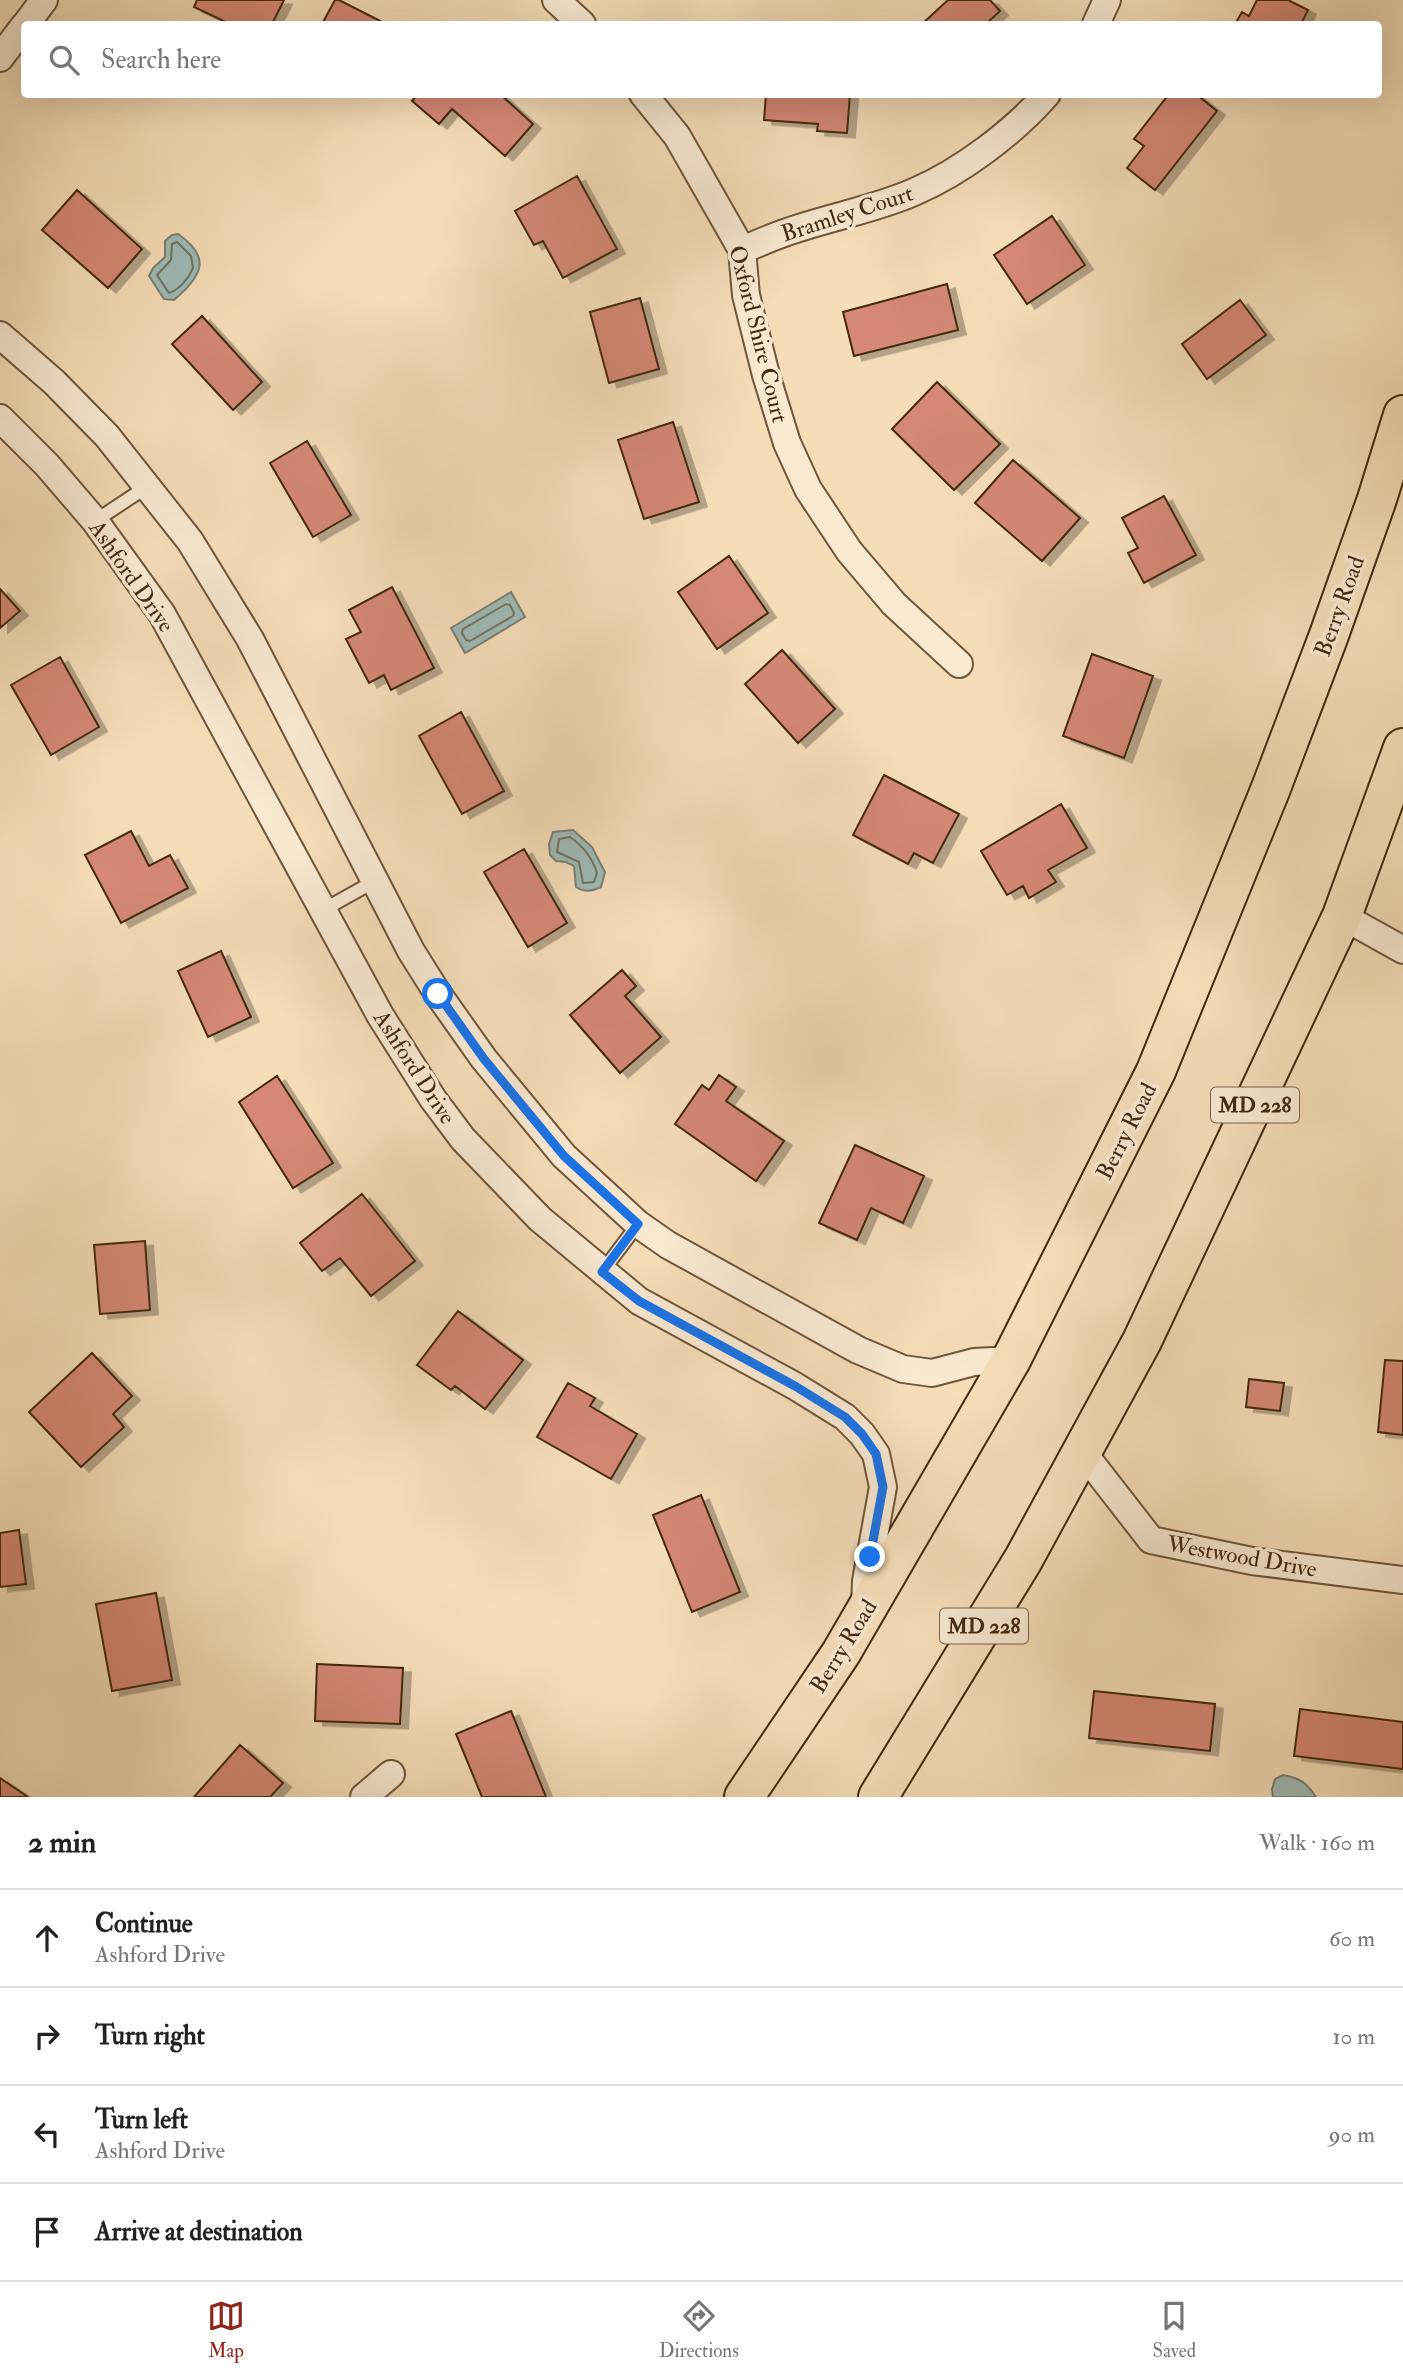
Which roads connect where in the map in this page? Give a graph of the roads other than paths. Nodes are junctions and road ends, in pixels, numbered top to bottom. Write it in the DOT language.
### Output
graph roads {
  1 [pos="44,0"];
  2 [pos="556,0"];
  3 [pos="1107,0"];
  4 [pos="28,21"];
  5 [pos="579,21"];
  6 [pos="1097,21"];
  7 [pos="21,30"];
  8 [pos="0,58"];
  9 [pos="646,98"];
  10 [pos="1043,98"];
  11 [pos="742,250"];
  12 [pos="0,335"];
  13 [pos="1403,415"];
  14 [pos="0,418"];
  15 [pos="148,486"];
  16 [pos="95,522"];
  17 [pos="959,664"];
  18 [pos="1403,748"];
  19 [pos="375,881"];
  20 [pos="323,909"];
  21 [pos="1342,916"];
  22 [pos="1403,950"];
  23 [pos="638,1224"];
  24 [pos="602,1272"];
  25 [pos="1011,1360"];
  26 [pos="1082,1450"];
  27 [pos="1403,1580"];
  28 [pos="865,1614"];
  29 [pos="391,1774"];
  30 [pos="364,1797"];
  31 [pos="744,1797"];
  32 [pos="878,1797"];
  1 -- 4 [label="street"];
  2 -- 5 [label="street"];
  3 -- 6 [label="street"];
  7 -- 8 [label="street"];
  9 -- 11 [label="street, Oxford Shire Court"];
  10 -- 11 [label="street, Bramley Court"];
  11 -- 17 [label="street, Oxford Shire Court"];
  12 -- 15 [label="street"];
  13 -- 25 [label="highway, Berry Road"];
  14 -- 16 [label="street, Ashford Drive"];
  15 -- 16 [label="lane"];
  15 -- 19 [label="street"];
  16 -- 20 [label="street, Ashford Drive"];
  18 -- 21 [label="highway, MD 228"];
  19 -- 20 [label="lane"];
  19 -- 23 [label="street"];
  20 -- 24 [label="street, Ashford Drive"];
  21 -- 22 [label="street"];
  21 -- 26 [label="highway, MD 228"];
  23 -- 24 [label="lane"];
  23 -- 25 [label="street"];
  24 -- 28 [label="street, Ashford Drive"];
  25 -- 28 [label="highway, Berry Road"];
  26 -- 27 [label="street, Westwood Drive"];
  26 -- 32 [label="highway, MD 228"];
  28 -- 31 [label="highway, Berry Road"];
  29 -- 30 [label="street"];
}
